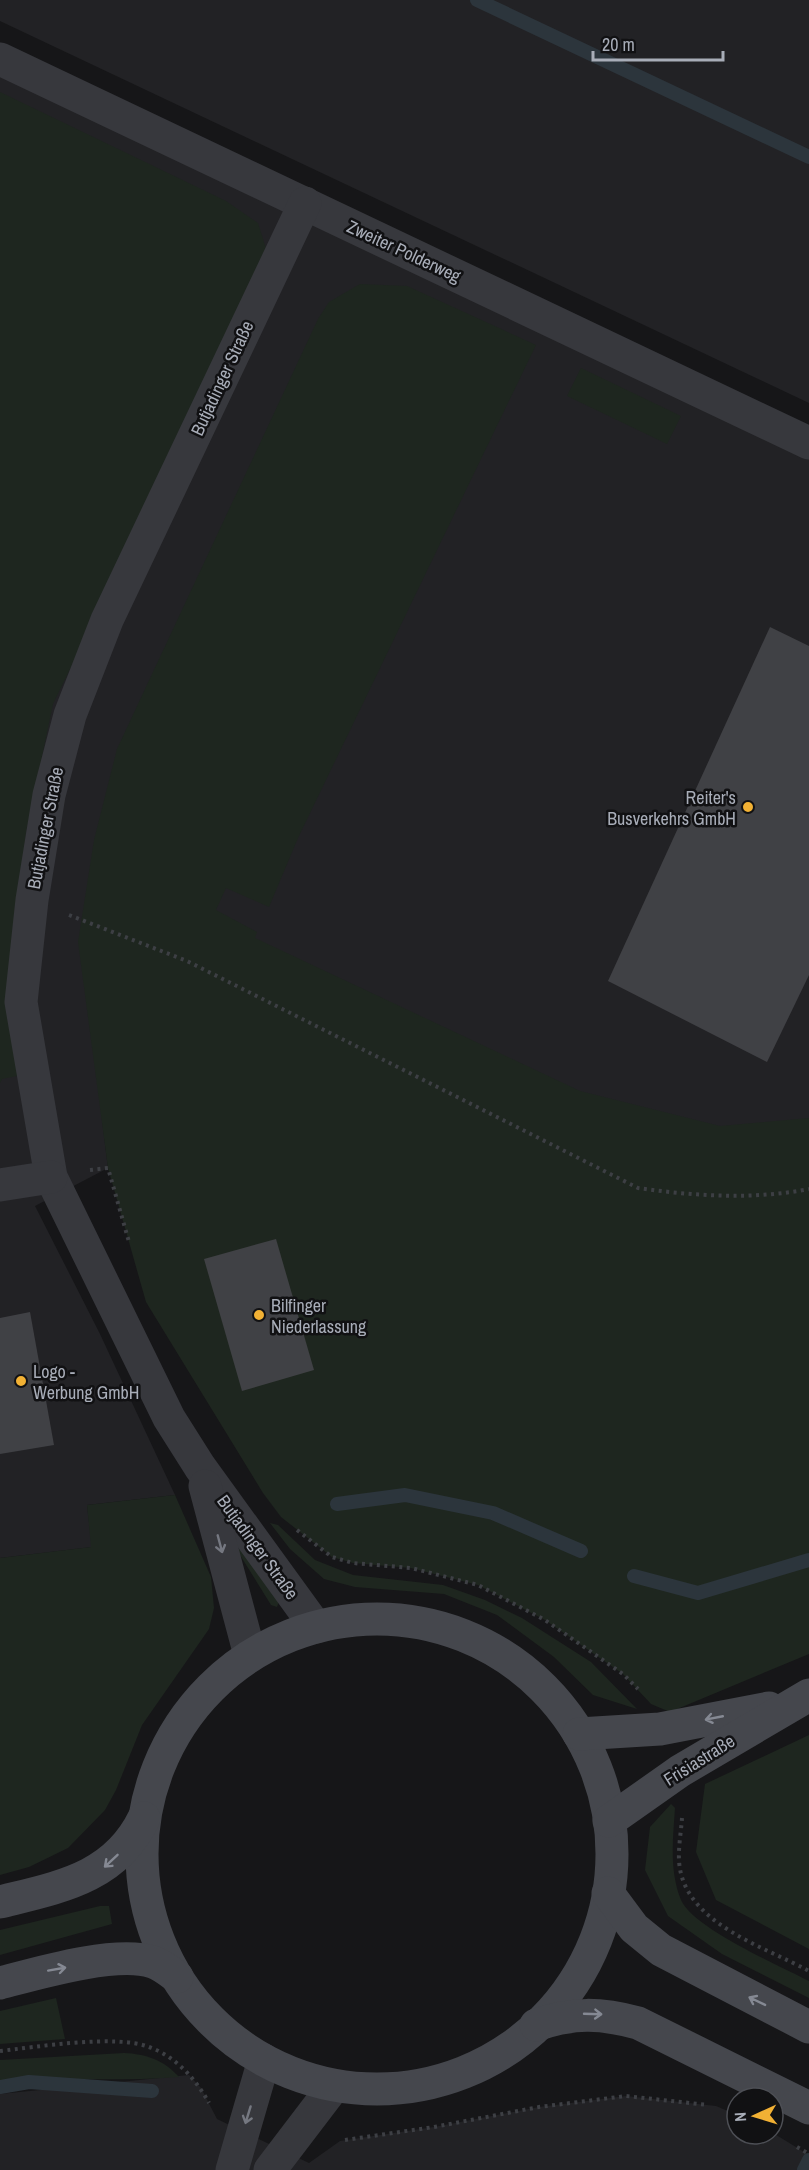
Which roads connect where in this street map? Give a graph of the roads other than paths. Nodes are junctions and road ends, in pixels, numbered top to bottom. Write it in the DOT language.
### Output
graph roads {
  1 [pos="0,58"];
  2 [pos="305,203"];
  3 [pos="809,443"];
  4 [pos="51,1177"];
  5 [pos="0,1185"];
  6 [pos="200,1467"];
  7 [pos="316,1627"];
  8 [pos="250,1655"];
  9 [pos="800,1699"];
  10 [pos="579,1734"];
  11 [pos="146,1815"];
  12 [pos="609,1821"];
  13 [pos="608,1893"];
  14 [pos="0,1902"];
  15 [pos="177,1977"];
  16 [pos="0,1983"];
  17 [pos="536,2025"];
  18 [pos="809,2027"];
  19 [pos="264,2060"];
  20 [pos="333,2086"];
  21 [pos="809,2108"];
  22 [pos="232,2170"];
  23 [pos="270,2170"];
  1 -- 2 [label="street, Zweiter Polderweg"];
  2 -- 3 [label="street, Zweiter Polderweg"];
  2 -- 4 [label="street, Butjadinger Straße"];
  4 -- 5 [label="street"];
  4 -- 6 [label="street, Butjadinger Straße"];
  6 -- 7 [label="street, Butjadinger Straße"];
  6 -- 8 [label="street, Butjadinger Straße, one-way"];
  7 -- 8 [label="main road"];
  7 -- 10 [label="main road"];
  8 -- 11 [label="main road"];
  9 -- 10 [label="main road, Frisiastraße, one-way"];
  9 -- 12 [label="main road, Frisiastraße"];
  10 -- 12 [label="main road"];
  11 -- 14 [label="main road, one-way"];
  11 -- 15 [label="main road"];
  12 -- 13 [label="main road"];
  13 -- 17 [label="main road"];
  18 -- 13 [label="main road, one-way"];
  16 -- 15 [label="main road, one-way"];
  15 -- 19 [label="main road"];
  17 -- 20 [label="main road"];
  17 -- 21 [label="main road, one-way"];
  19 -- 20 [label="main road"];
  19 -- 22 [label="street, one-way"];
  20 -- 23 [label="street"];
}
